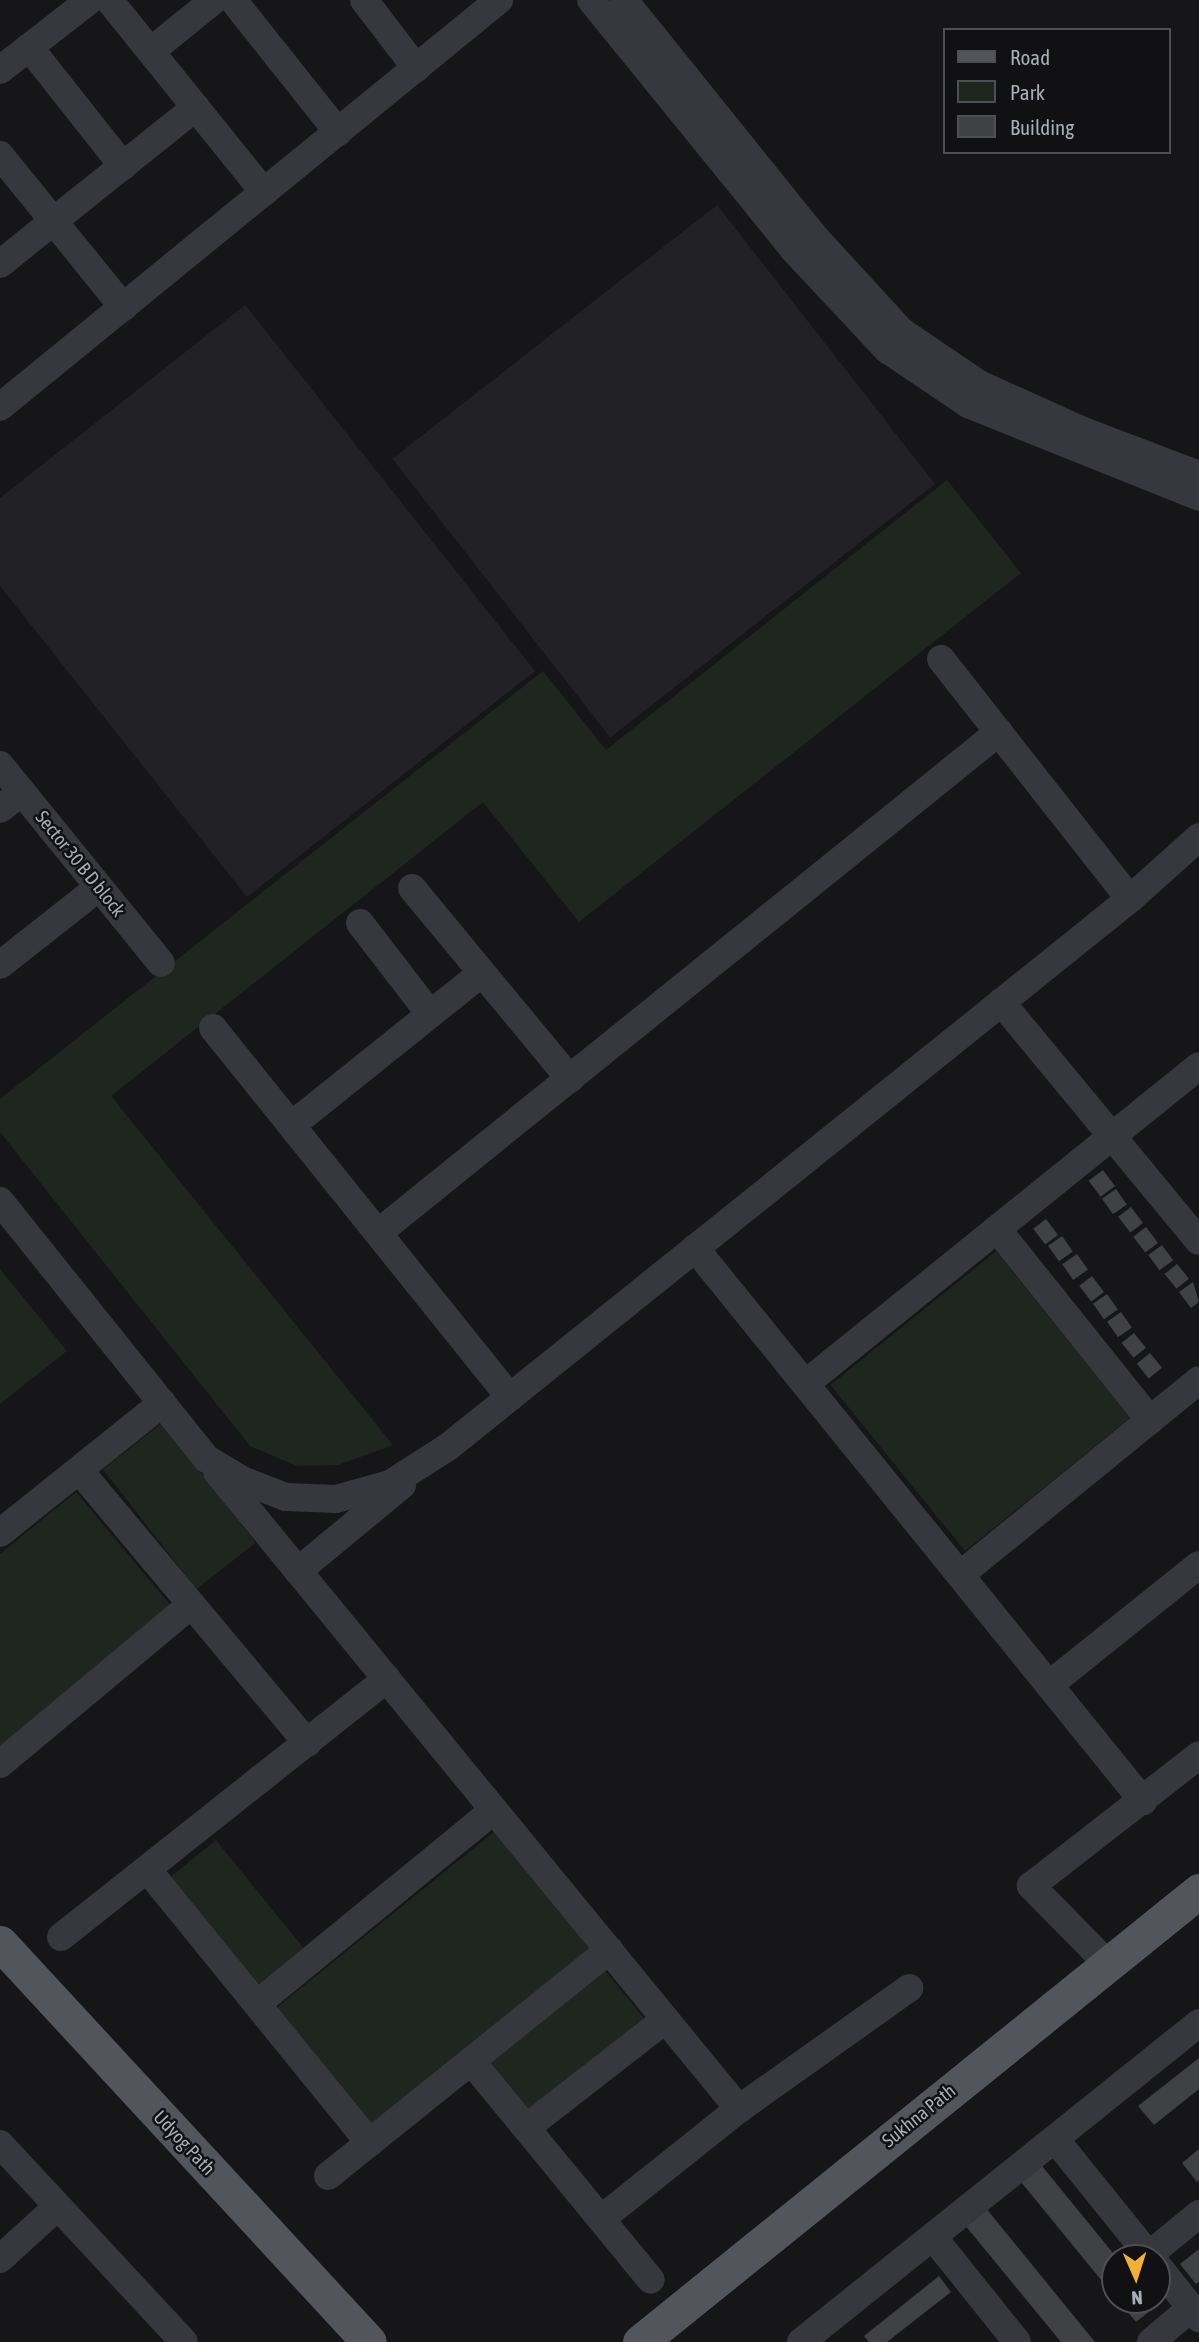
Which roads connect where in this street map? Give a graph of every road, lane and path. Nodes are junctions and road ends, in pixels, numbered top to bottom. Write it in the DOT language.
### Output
graph roads {
  1 [pos="90,0"];
  2 [pos="109,0"];
  3 [pos="233,0"];
  4 [pos="364,0"];
  5 [pos="499,0"];
  6 [pos="591,0"];
  7 [pos="624,0"];
  8 [pos="205,3"];
  9 [pos="29,47"];
  10 [pos="151,51"];
  11 [pos="416,68"];
  12 [pos="0,70"];
  13 [pos="196,107"];
  14 [pos="338,132"];
  15 [pos="0,155"];
  16 [pos="123,166"];
  17 [pos="264,192"];
  18 [pos="54,221"];
  19 [pos="0,264"];
  20 [pos="123,307"];
  21 [pos="0,407"];
  22 [pos="1199,475"];
  23 [pos="1199,497"];
  24 [pos="941,659"];
  25 [pos="999,732"];
  26 [pos="0,765"];
  27 [pos="11,800"];
  28 [pos="1199,837"];
  29 [pos="99,887"];
  30 [pos="412,888"];
  31 [pos="1129,898"];
  32 [pos="360,923"];
  33 [pos="161,963"];
  34 [pos="0,965"];
  35 [pos="482,973"];
  36 [pos="1001,1002"];
  37 [pos="430,1014"];
  38 [pos="213,1027"];
  39 [pos="1199,1066"];
  40 [pos="570,1079"];
  41 [pos="292,1125"];
  42 [pos="1112,1136"];
  43 [pos="2,1207"];
  44 [pos="997,1229"];
  45 [pos="378,1233"];
  46 [pos="1199,1241"];
  47 [pos="695,1248"];
  48 [pos="1199,1380"];
  49 [pos="805,1384"];
  50 [pos="510,1397"];
  51 [pos="162,1404"];
  52 [pos="1150,1420"];
  53 [pos="448,1447"];
  54 [pos="207,1459"];
  55 [pos="79,1470"];
  56 [pos="0,1533"];
  57 [pos="1199,1565"];
  58 [pos="298,1571"];
  59 [pos="960,1575"];
  60 [pos="191,1605"];
  61 [pos="387,1679"];
  62 [pos="1049,1685"];
  63 [pos="307,1743"];
  64 [pos="1199,1755"];
  65 [pos="0,1764"];
  66 [pos="1143,1801"];
  67 [pos="494,1810"];
  68 [pos="147,1869"];
  69 [pos="1199,1891"];
  70 [pos="1199,1919"];
  71 [pos="61,1937"];
  72 [pos="0,1942"];
  73 [pos="609,1950"];
  74 [pos="1108,1964"];
  75 [pos="0,1977"];
  76 [pos="909,1988"];
  77 [pos="257,2004"];
  78 [pos="666,2019"];
  79 [pos="1199,2023"];
  80 [pos="471,2061"];
  81 [pos="739,2109"];
  82 [pos="526,2127"];
  83 [pos="1055,2139"];
  84 [pos="370,2143"];
  85 [pos="0,2144"];
  86 [pos="328,2176"];
  87 [pos="57,2207"];
  88 [pos="1199,2214"];
  89 [pos="601,2218"];
  90 [pos="933,2237"];
  91 [pos="1140,2244"];
  92 [pos="1168,2244"];
  93 [pos="0,2259"];
  94 [pos="650,2280"];
  95 [pos="1171,2283"];
  96 [pos="1195,2313"];
  97 [pos="184,2342"];
  98 [pos="338,2342"];
  99 [pos="369,2342"];
  100 [pos="640,2342"];
  101 [pos="675,2342"];
  102 [pos="801,2342"];
  103 [pos="1017,2342"];
  104 [pos="1151,2342"];
  1 -- 9 [label="street"];
  2 -- 10 [label="street"];
  3 -- 14 [label="street"];
  4 -- 11 [label="street"];
  5 -- 11 [label="street"];
  6 -- 23 [label="street"];
  7 -- 22 [label="street"];
  8 -- 10 [label="street"];
  9 -- 12 [label="street"];
  9 -- 16 [label="street"];
  10 -- 13 [label="street"];
  11 -- 14 [label="street"];
  13 -- 16 [label="street"];
  13 -- 17 [label="street"];
  14 -- 17 [label="street"];
  15 -- 18 [label="street"];
  16 -- 18 [label="street"];
  17 -- 20 [label="street"];
  18 -- 19 [label="street"];
  18 -- 20 [label="street"];
  20 -- 21 [label="street"];
  24 -- 25 [label="street"];
  25 -- 31 [label="street"];
  25 -- 40 [label="street"];
  26 -- 27 [label="street, Sector 30 B D block"];
  27 -- 29 [label="street, Sector 30 B D block"];
  28 -- 31 [label="street"];
  29 -- 33 [label="street, Sector 30 B D block"];
  29 -- 34 [label="street"];
  30 -- 35 [label="street"];
  31 -- 36 [label="street"];
  32 -- 37 [label="street"];
  35 -- 37 [label="street"];
  35 -- 40 [label="street"];
  36 -- 42 [label="street"];
  36 -- 47 [label="street"];
  37 -- 41 [label="street"];
  38 -- 41 [label="street"];
  39 -- 42 [label="street"];
  40 -- 45 [label="street"];
  41 -- 45 [label="street"];
  42 -- 44 [label="street"];
  42 -- 46 [label="street"];
  43 -- 51 [label="street"];
  44 -- 49 [label="street"];
  44 -- 52 [label="street"];
  45 -- 50 [label="street"];
  47 -- 49 [label="street"];
  47 -- 50 [label="street"];
  48 -- 52 [label="street"];
  49 -- 59 [label="street"];
  50 -- 53 [label="street"];
  51 -- 54 [label="street"];
  51 -- 55 [label="street"];
  52 -- 59 [label="street"];
  53 -- 54 [label="street"];
  53 -- 58 [label="street"];
  54 -- 58 [label="street"];
  55 -- 56 [label="street"];
  55 -- 60 [label="street"];
  57 -- 62 [label="street"];
  58 -- 61 [label="street"];
  59 -- 62 [label="street"];
  60 -- 63 [label="street"];
  60 -- 65 [label="street"];
  61 -- 63 [label="street"];
  61 -- 67 [label="street"];
  62 -- 66 [label="street"];
  63 -- 68 [label="street"];
  64 -- 66 [label="street"];
  66 -- 74 [label="street"];
  67 -- 73 [label="street"];
  67 -- 77 [label="street"];
  68 -- 71 [label="street"];
  68 -- 77 [label="street"];
  69 -- 74 [label="main road, Sukhna Path"];
  70 -- 101 [label="main road, Sukhna Path"];
  72 -- 99 [label="main road, Udyog Path"];
  73 -- 78 [label="street"];
  73 -- 80 [label="street"];
  74 -- 100 [label="main road, Sukhna Path"];
  75 -- 98 [label="main road, Udyog Path"];
  76 -- 81 [label="street"];
  77 -- 84 [label="street"];
  78 -- 81 [label="street"];
  78 -- 82 [label="street"];
  79 -- 83 [label="street"];
  80 -- 82 [label="street"];
  80 -- 84 [label="street"];
  81 -- 89 [label="street"];
  82 -- 89 [label="street"];
  83 -- 90 [label="street"];
  83 -- 91 [label="street"];
  84 -- 86 [label="street"];
  85 -- 87 [label="street"];
  87 -- 93 [label="street"];
  87 -- 97 [label="street"];
  88 -- 92 [label="street"];
  89 -- 94 [label="street"];
  90 -- 102 [label="street"];
  90 -- 103 [label="street"];
  95 -- 96 [label="street"];
  96 -- 104 [label="street"];
}
